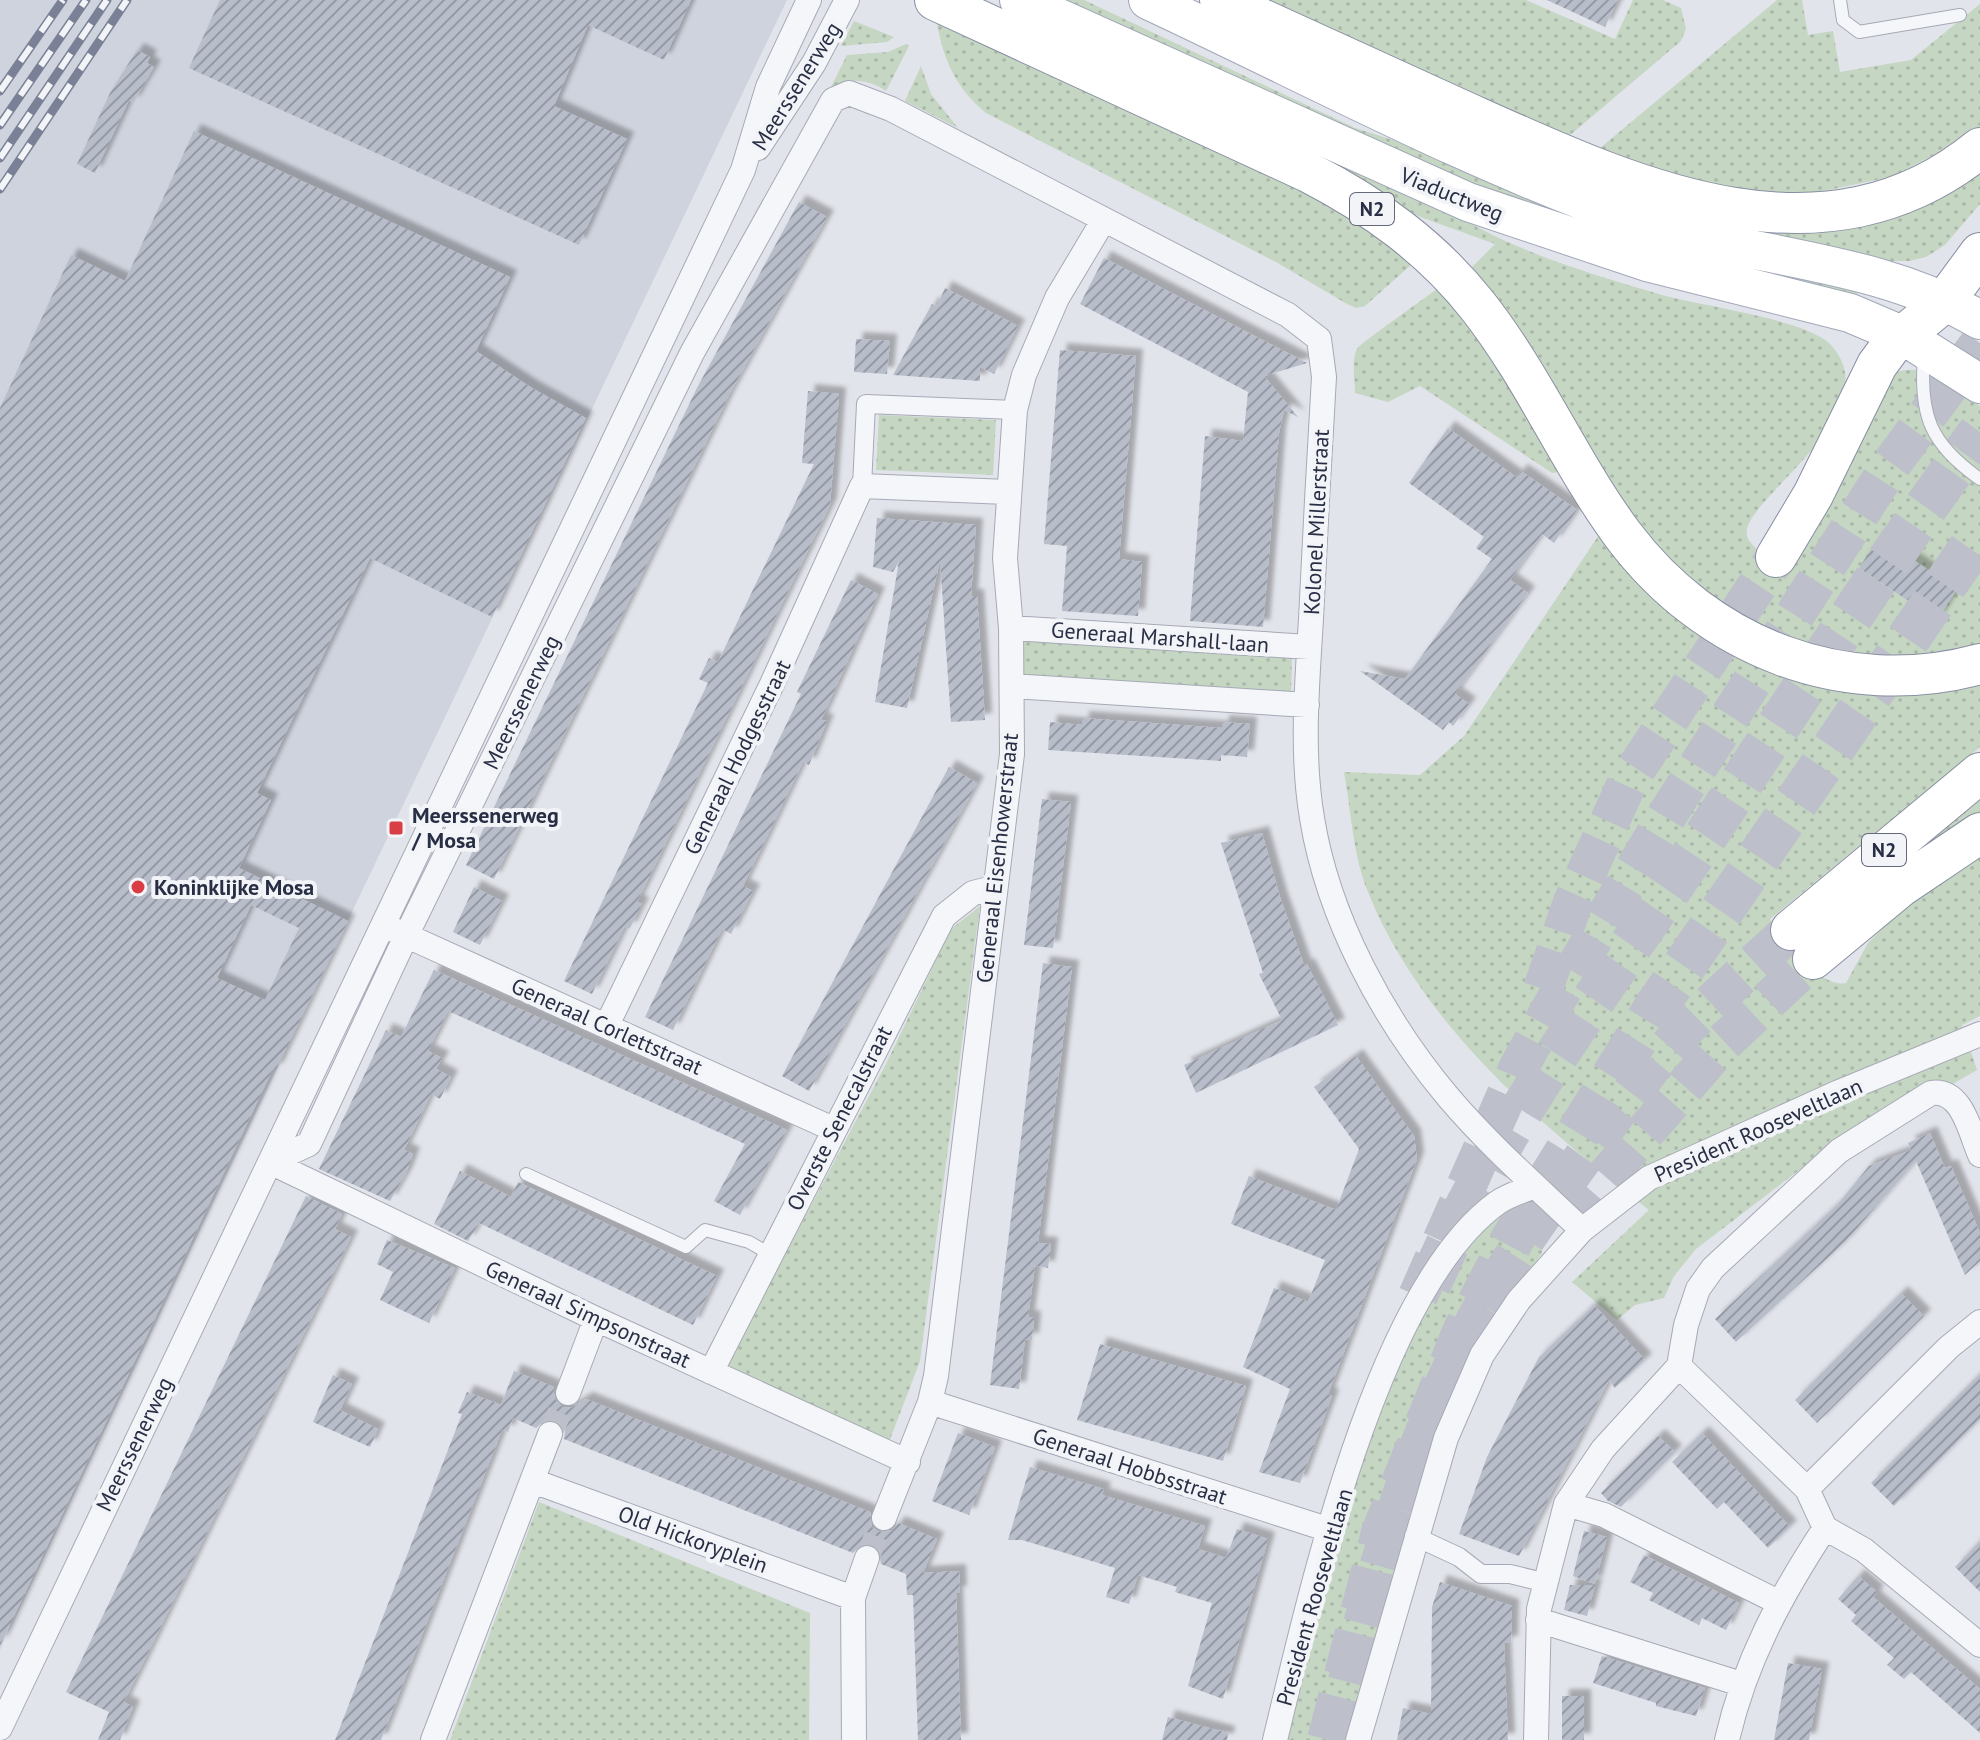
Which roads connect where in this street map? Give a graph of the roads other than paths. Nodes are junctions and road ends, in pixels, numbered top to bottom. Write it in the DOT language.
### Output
graph roads {
  1 [pos="809,0"];
  2 [pos="847,0"];
  3 [pos="1019,0"];
  4 [pos="1148,0"];
  5 [pos="1220,0"];
  6 [pos="1840,0"];
  7 [pos="953,8"];
  8 [pos="1960,15"];
  9 [pos="833,100"];
  10 [pos="1980,148"];
  11 [pos="743,170"];
  12 [pos="1103,221"];
  13 [pos="1980,253"];
  14 [pos="1944,302"];
  15 [pos="1980,320"];
  16 [pos="663,338"];
  17 [pos="1914,342"];
  18 [pos="692,353"];
  19 [pos="1980,384"];
  20 [pos="1015,410"];
  21 [pos="1980,479"];
  22 [pos="862,486"];
  23 [pos="1007,492"];
  24 [pos="1776,557"];
  25 [pos="1011,628"];
  26 [pos="1309,647"];
  27 [pos="1980,664"];
  28 [pos="1012,686"];
  29 [pos="1307,705"];
  30 [pos="1980,773"];
  31 [pos="1980,833"];
  32 [pos="993,888"];
  33 [pos="382,925"];
  34 [pos="406,936"];
  35 [pos="607,1025"];
  36 [pos="1980,1034"];
  37 [pos="833,1129"];
  38 [pos="1980,1155"];
  39 [pos="270,1162"];
  40 [pos="526,1174"];
  41 [pos="1535,1186"];
  42 [pos="1582,1230"];
  43 [pos="770,1254"];
  44 [pos="596,1319"];
  45 [pos="1980,1322"];
  46 [pos="1679,1366"];
  47 [pos="711,1372"];
  48 [pos="568,1393"];
  49 [pos="930,1402"];
  50 [pos="550,1434"];
  51 [pos="908,1462"];
  52 [pos="533,1481"];
  53 [pos="1807,1489"];
  54 [pos="1566,1504"];
  55 [pos="884,1518"];
  56 [pos="1825,1528"];
  57 [pos="1330,1530"];
  58 [pos="1414,1536"];
  59 [pos="867,1558"];
  60 [pos="1543,1582"];
  61 [pos="853,1598"];
  62 [pos="1778,1602"];
  63 [pos="1538,1620"];
  64 [pos="1980,1645"];
  65 [pos="1741,1684"];
  66 [pos="0,1728"];
  67 [pos="433,1740"];
  68 [pos="854,1740"];
  69 [pos="1275,1740"];
  70 [pos="1358,1740"];
  71 [pos="1536,1740"];
  72 [pos="1727,1740"];
  1 -- 11 [label="street, Meerssenerweg"];
  2 -- 11 [label="street, Meerssenerweg"];
  3 -- 17 [label="main road, Viaductweg"];
  4 -- 14 [label="main road, Viaductweg"];
  5 -- 10 [label="highway"];
  6 -- 8 [label="lane"];
  7 -- 27 [label="highway, N2"];
  9 -- 12 [label="street, Kolonel Millerstraat"];
  9 -- 18 [label="street, Meerssenerweg"];
  11 -- 16 [label="street, Meerssenerweg"];
  12 -- 20 [label="street, Generaal Eisenhowerstraat"];
  12 -- 26 [label="street, Kolonel Millerstraat"];
  13 -- 14 [label="highway"];
  14 -- 15 [label="main road, Viaductweg"];
  14 -- 17 [label="highway"];
  16 -- 18 [label="street"];
  16 -- 33 [label="street, Meerssenerweg"];
  17 -- 19 [label="main road, Viaductweg"];
  17 -- 21 [label="lane"];
  17 -- 24 [label="highway"];
  18 -- 34 [label="street, Meerssenerweg"];
  20 -- 22 [label="street"];
  20 -- 23 [label="street, Generaal Eisenhowerstraat"];
  22 -- 23 [label="street"];
  22 -- 35 [label="street, Generaal Hodgesstraat"];
  23 -- 25 [label="street, Generaal Eisenhowerstraat"];
  25 -- 26 [label="street, Generaal Marshall-laan"];
  25 -- 28 [label="street, Generaal Eisenhowerstraat"];
  26 -- 29 [label="street, Kolonel Millerstraat"];
  28 -- 29 [label="street"];
  28 -- 32 [label="street, Generaal Eisenhowerstraat"];
  29 -- 41 [label="street, Kolonel Millerstraat"];
  30 -- 31 [label="highway, N2"];
  32 -- 37 [label="street, Overste Senecalstraat"];
  32 -- 49 [label="street, Generaal Eisenhowerstraat"];
  33 -- 34 [label="street, Generaal Corlettstraat"];
  33 -- 39 [label="street, Meerssenerweg"];
  34 -- 35 [label="street, Generaal Corlettstraat"];
  34 -- 39 [label="street, Meerssenerweg"];
  35 -- 37 [label="street, Generaal Corlettstraat"];
  36 -- 42 [label="street, President Rooseveltlaan"];
  37 -- 43 [label="street, Overste Senecalstraat"];
  38 -- 46 [label="street"];
  39 -- 44 [label="street, Generaal Simpsonstraat"];
  39 -- 66 [label="street, Meerssenerweg"];
  40 -- 43 [label="lane"];
  41 -- 42 [label="street, Kolonel Millerstraat"];
  41 -- 57 [label="street, President Rooseveltlaan"];
  42 -- 58 [label="street, President Rooseveltlaan"];
  43 -- 47 [label="street, Overste Senecalstraat"];
  44 -- 47 [label="street, Generaal Simpsonstraat"];
  44 -- 48 [label="street"];
  45 -- 53 [label="street"];
  46 -- 53 [label="street"];
  46 -- 54 [label="street"];
  47 -- 51 [label="street, Generaal Simpsonstraat"];
  49 -- 51 [label="street, Generaal Eisenhowerstraat"];
  49 -- 57 [label="street, Generaal Hobbsstraat"];
  50 -- 52 [label="street"];
  51 -- 55 [label="street"];
  52 -- 61 [label="street, Old Hickoryplein"];
  52 -- 67 [label="street"];
  53 -- 56 [label="street"];
  54 -- 60 [label="street"];
  54 -- 62 [label="street"];
  56 -- 62 [label="street"];
  56 -- 64 [label="street"];
  57 -- 69 [label="street, President Rooseveltlaan"];
  58 -- 60 [label="street"];
  58 -- 70 [label="street, President Rooseveltlaan"];
  59 -- 61 [label="street"];
  60 -- 63 [label="street"];
  61 -- 68 [label="street"];
  62 -- 65 [label="street"];
  63 -- 65 [label="street"];
  63 -- 71 [label="street"];
  65 -- 72 [label="street"];
}
